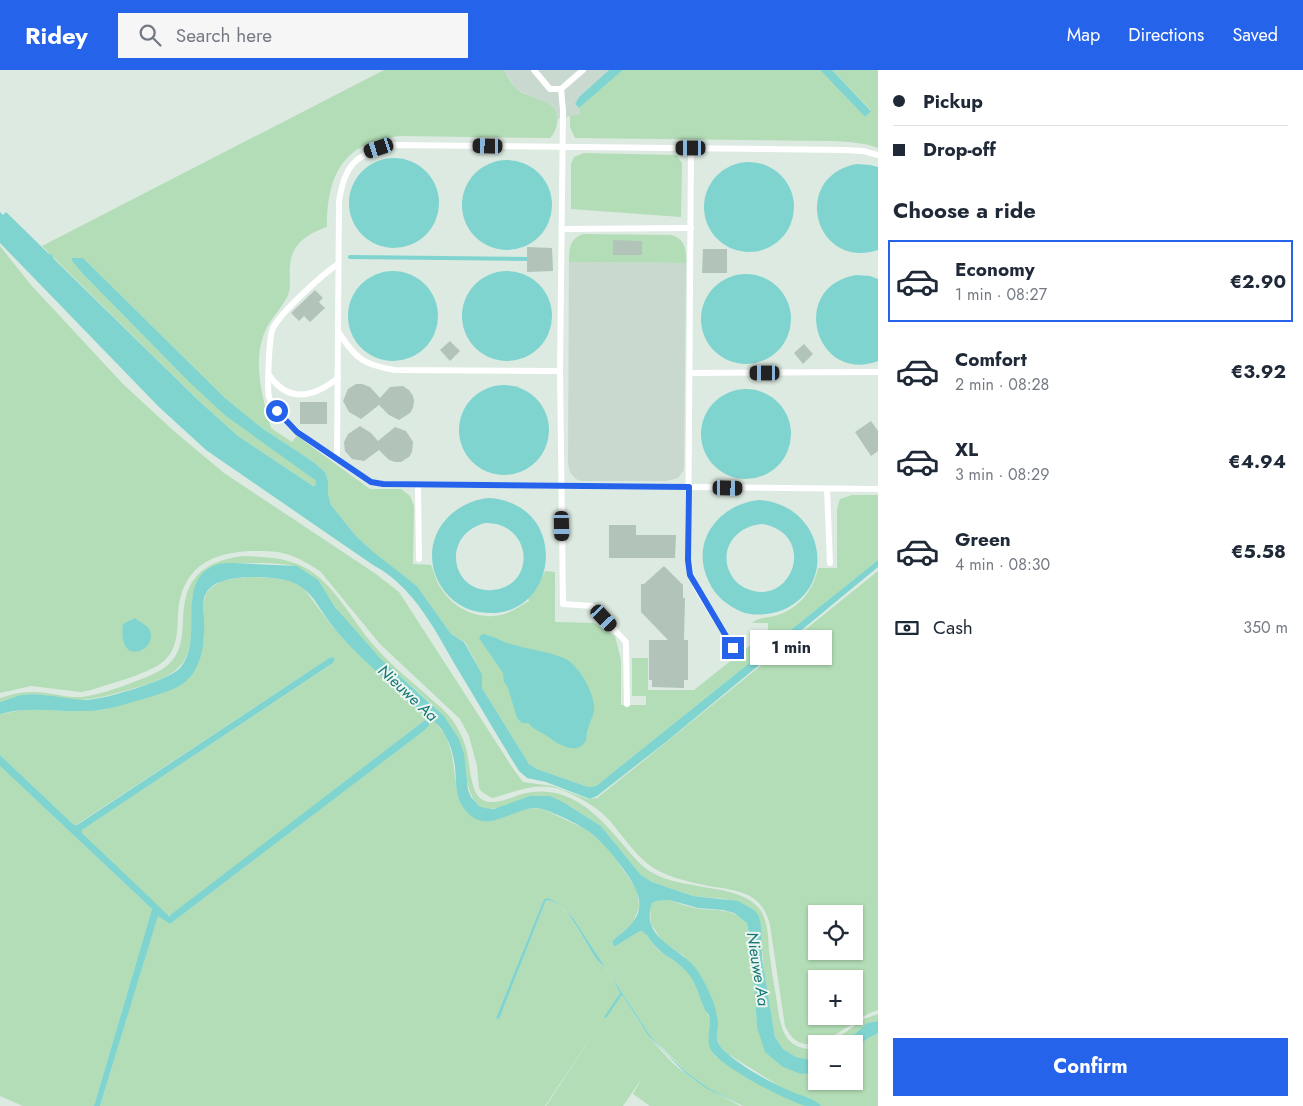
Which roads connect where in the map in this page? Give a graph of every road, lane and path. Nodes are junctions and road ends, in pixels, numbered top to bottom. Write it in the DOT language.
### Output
graph roads {
  1 [pos="534,70"];
  2 [pos="583,70"];
  3 [pos="561,90"];
  4 [pos="563,147"];
  5 [pos="691,148"];
  6 [pos="878,155"];
  7 [pos="690,228"];
  8 [pos="562,229"];
  9 [pos="338,264"];
  10 [pos="338,332"];
  11 [pos="560,371"];
  12 [pos="878,372"];
  13 [pos="268,374"];
  14 [pos="690,374"];
  15 [pos="338,378"];
  16 [pos="337,459"];
  17 [pos="418,485"];
  18 [pos="562,486"];
  19 [pos="689,487"];
  20 [pos="827,488"];
  21 [pos="878,489"];
  22 [pos="419,559"];
  23 [pos="830,563"];
  24 [pos="733,648"];
  25 [pos="627,704"];
  1 -- 3 [label="lane"];
  2 -- 3 [label="lane"];
  3 -- 4 [label="lane"];
  4 -- 5 [label="lane"];
  4 -- 8 [label="lane"];
  4 -- 9 [label="lane"];
  5 -- 6 [label="lane"];
  5 -- 7 [label="lane"];
  7 -- 8 [label="lane"];
  7 -- 14 [label="lane"];
  8 -- 11 [label="lane"];
  9 -- 10 [label="lane"];
  9 -- 13 [label="lane"];
  10 -- 11 [label="lane"];
  10 -- 15 [label="lane"];
  11 -- 18 [label="lane"];
  12 -- 14 [label="lane"];
  13 -- 15 [label="lane"];
  13 -- 16 [label="lane"];
  14 -- 19 [label="lane"];
  15 -- 16 [label="lane"];
  16 -- 17 [label="lane"];
  17 -- 18 [label="lane"];
  17 -- 22 [label="lane"];
  18 -- 19 [label="lane"];
  18 -- 25 [label="lane"];
  19 -- 20 [label="lane"];
  19 -- 24 [label="lane"];
  20 -- 21 [label="lane"];
  20 -- 23 [label="lane"];
}
